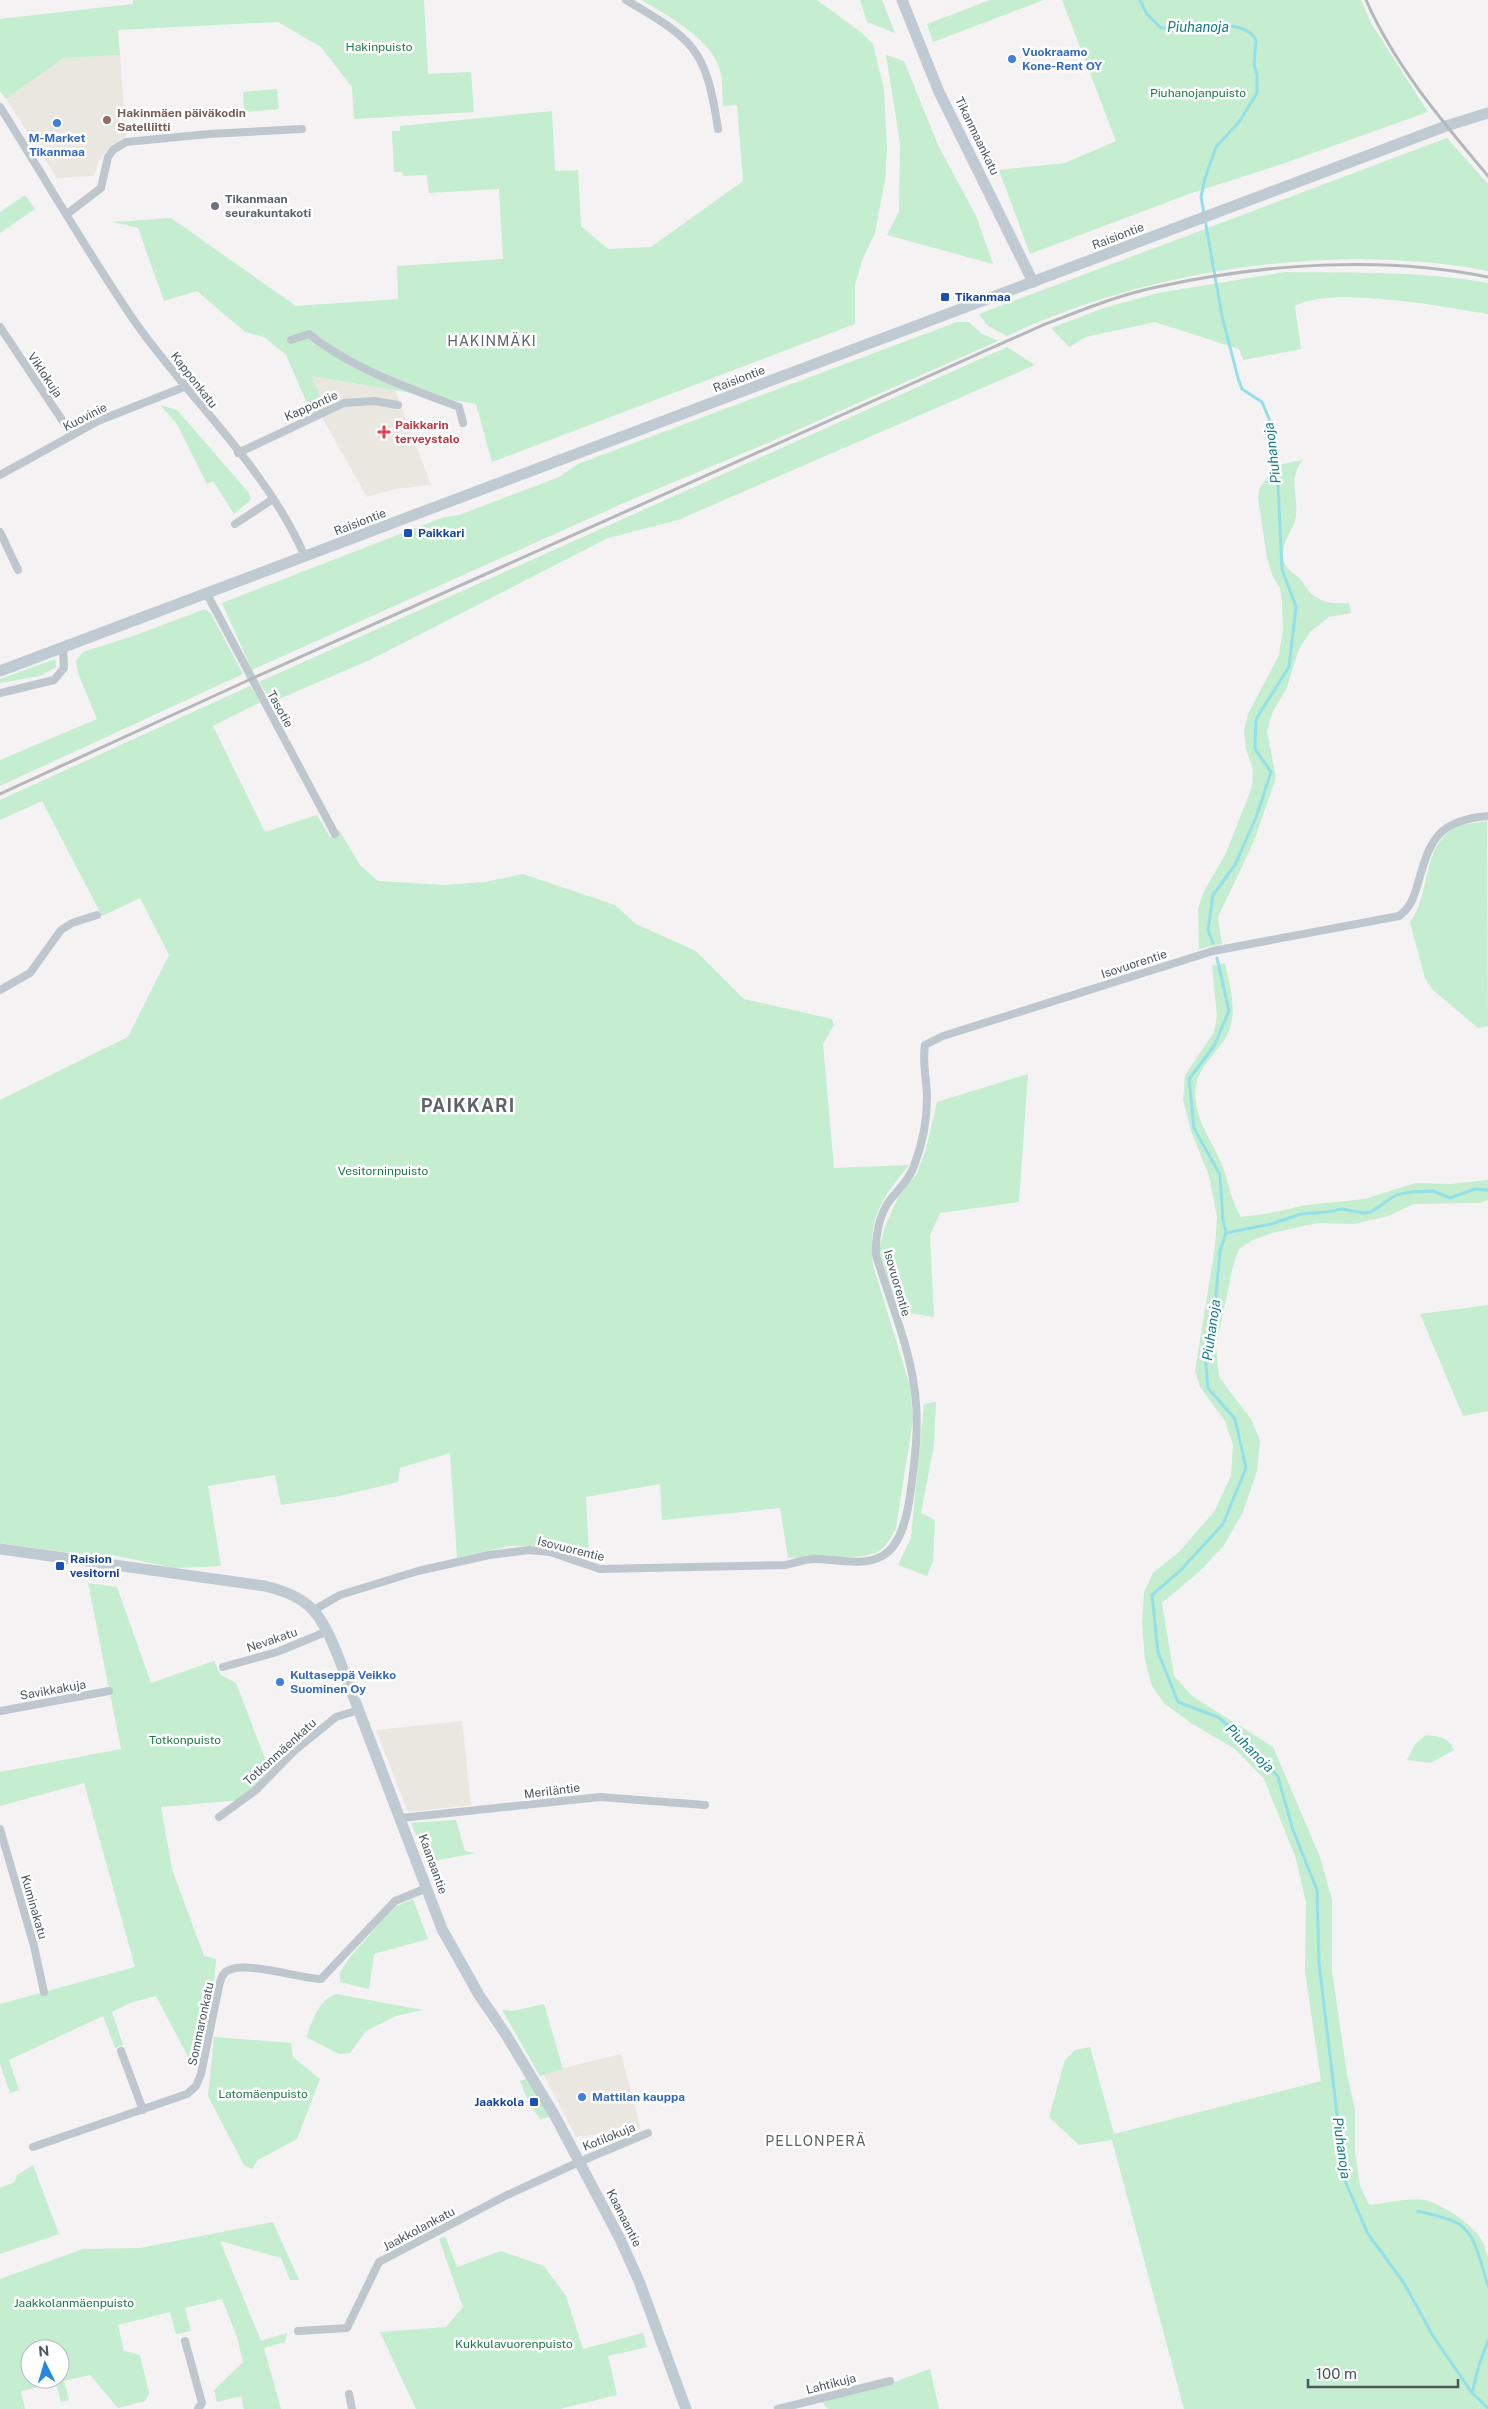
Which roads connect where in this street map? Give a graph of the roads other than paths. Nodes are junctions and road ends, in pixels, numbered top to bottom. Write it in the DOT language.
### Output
graph roads {
  1 [pos="626,0"];
  2 [pos="902,0"];
  3 [pos="0,107"];
  4 [pos="1488,113"];
  5 [pos="302,129"];
  6 [pos="718,129"];
  7 [pos="67,214"];
  8 [pos="1034,282"];
  9 [pos="0,327"];
  10 [pos="291,340"];
  11 [pos="184,387"];
  12 [pos="398,405"];
  13 [pos="463,423"];
  14 [pos="72,435"];
  15 [pos="238,453"];
  16 [pos="0,475"];
  17 [pos="273,499"];
  18 [pos="235,524"];
  19 [pos="0,532"];
  20 [pos="305,557"];
  21 [pos="18,570"];
  22 [pos="207,594"];
  23 [pos="63,647"];
  24 [pos="0,671"];
  25 [pos="0,693"];
  26 [pos="1488,816"];
  27 [pos="335,834"];
  28 [pos="97,915"];
  29 [pos="0,990"];
  30 [pos="0,1549"];
  31 [pos="314,1610"];
  32 [pos="328,1631"];
  33 [pos="223,1667"];
  34 [pos="109,1691"];
  35 [pos="359,1710"];
  36 [pos="0,1711"];
  37 [pos="705,1805"];
  38 [pos="219,1817"];
  39 [pos="401,1818"];
  40 [pos="0,1829"];
  41 [pos="427,1888"];
  42 [pos="44,1992"];
  43 [pos="121,2051"];
  44 [pos="143,2110"];
  45 [pos="648,2133"];
  46 [pos="33,2148"];
  47 [pos="579,2162"];
  48 [pos="298,2331"];
  49 [pos="185,2341"];
  50 [pos="890,2381"];
  51 [pos="349,2394"];
  52 [pos="198,2409"];
  53 [pos="352,2409"];
  54 [pos="686,2409"];
  55 [pos="778,2409"];
  1 -- 6 [label="street"];
  2 -- 8 [label="main road, Tikanmaankatu"];
  3 -- 7 [label="street, Kapponkatu"];
  4 -- 8 [label="main road, Raisiontie"];
  5 -- 7 [label="street"];
  7 -- 11 [label="street, Kapponkatu"];
  8 -- 20 [label="main road, Raisiontie"];
  9 -- 14 [label="street, Viklokuja"];
  10 -- 13 [label="street"];
  11 -- 14 [label="street, Kuovinie"];
  11 -- 15 [label="street, Kapponkatu"];
  12 -- 15 [label="street, Kappontie"];
  14 -- 16 [label="street, Kuovinie"];
  15 -- 17 [label="street, Kapponkatu"];
  17 -- 18 [label="street"];
  17 -- 20 [label="street, Kapponkatu"];
  19 -- 21 [label="street"];
  20 -- 22 [label="main road, Raisiontie"];
  22 -- 23 [label="main road, Raisiontie"];
  22 -- 27 [label="street, Tasotie"];
  23 -- 24 [label="main road, Raisiontie"];
  23 -- 25 [label="street"];
  26 -- 31 [label="street, Isovuorentie"];
  28 -- 29 [label="street"];
  30 -- 31 [label="main road, Kaanaantie"];
  31 -- 32 [label="main road, Kaanaantie"];
  32 -- 33 [label="street, Nevakatu"];
  32 -- 35 [label="main road, Kaanaantie"];
  34 -- 36 [label="street, Savikkakuja"];
  35 -- 38 [label="street, Totkonmäenkatu"];
  35 -- 39 [label="main road, Kaanaantie"];
  37 -- 39 [label="street, Meriläntie"];
  39 -- 41 [label="main road, Kaanaantie"];
  40 -- 42 [label="street, Kuminakatu"];
  41 -- 44 [label="street, Sommaronkatu"];
  41 -- 47 [label="main road, Kaanaantie"];
  43 -- 44 [label="street"];
  44 -- 46 [label="street, Sommaronkatu"];
  45 -- 47 [label="street, Kotilokuja"];
  47 -- 48 [label="street, Jaakkolankatu"];
  47 -- 54 [label="main road, Kaanaantie"];
  49 -- 52 [label="street"];
  50 -- 55 [label="street, Lahtikuja"];
  51 -- 53 [label="street"];
}
